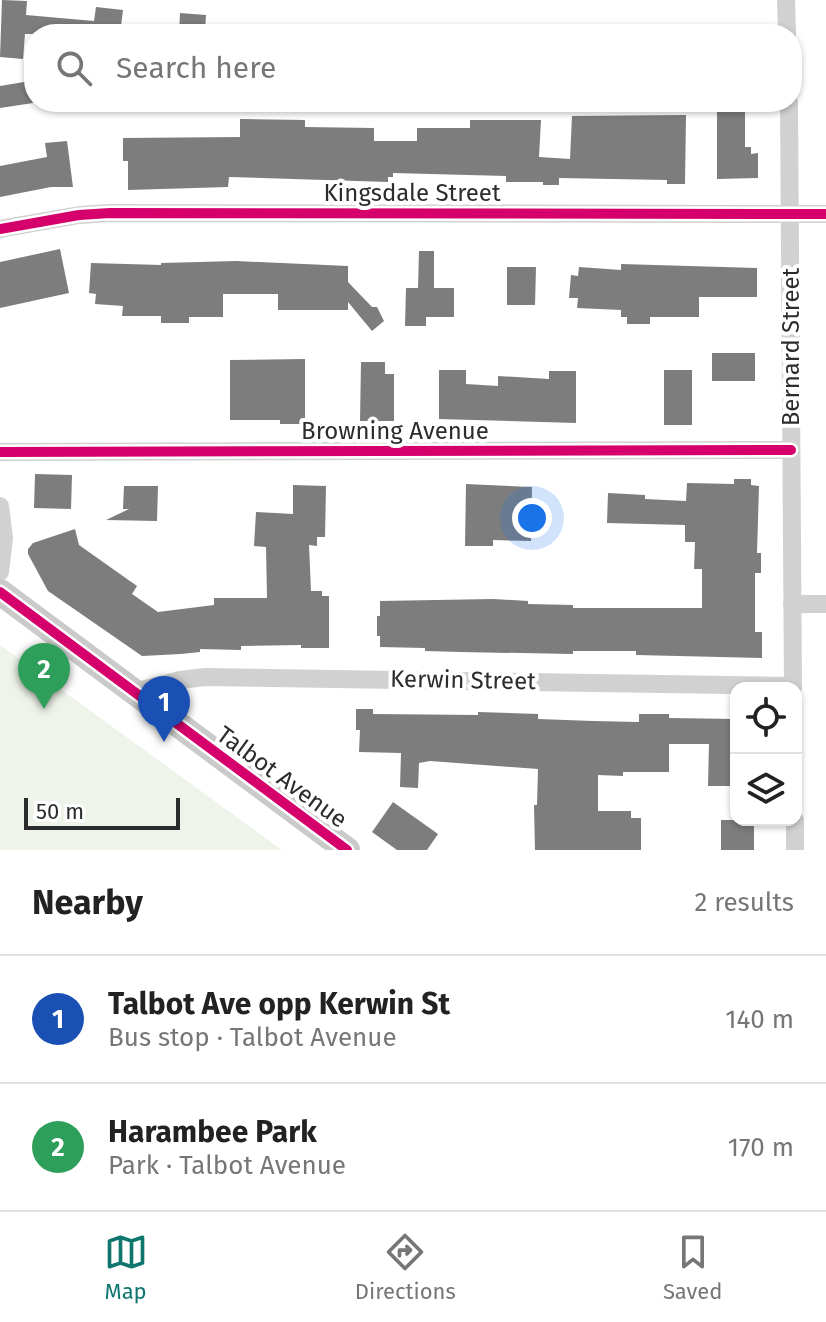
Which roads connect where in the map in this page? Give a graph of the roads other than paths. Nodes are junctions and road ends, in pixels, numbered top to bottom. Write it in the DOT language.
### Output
graph roads {
  1 [pos="786,0"];
  2 [pos="787,24"];
  3 [pos="789,112"];
  4 [pos="791,214"];
  5 [pos="826,214"];
  6 [pos="0,229"];
  7 [pos="791,450"];
  8 [pos="0,452"];
  9 [pos="0,506"];
  10 [pos="0,572"];
  11 [pos="0,592"];
  12 [pos="792,604"];
  13 [pos="826,604"];
  14 [pos="793,682"];
  15 [pos="730,686"];
  16 [pos="134,692"];
  17 [pos="795,826"];
  18 [pos="347,850"];
  19 [pos="795,850"];
  1 -- 2 [label="street"];
  3 -- 4 [label="street, Bernard Street"];
  4 -- 5 [label="street, Kingsdale Street"];
  4 -- 6 [label="street, Kingsdale Street"];
  4 -- 7 [label="street, Bernard Street"];
  7 -- 8 [label="street, Browning Avenue"];
  7 -- 12 [label="street, Bernard Street"];
  9 -- 10 [label="street"];
  11 -- 16 [label="main road, Talbot Avenue"];
  12 -- 13 [label="street"];
  12 -- 14 [label="street, Bernard Street"];
  15 -- 16 [label="street, Kerwin Street"];
  16 -- 18 [label="main road, Talbot Avenue"];
  17 -- 19 [label="street"];
}
